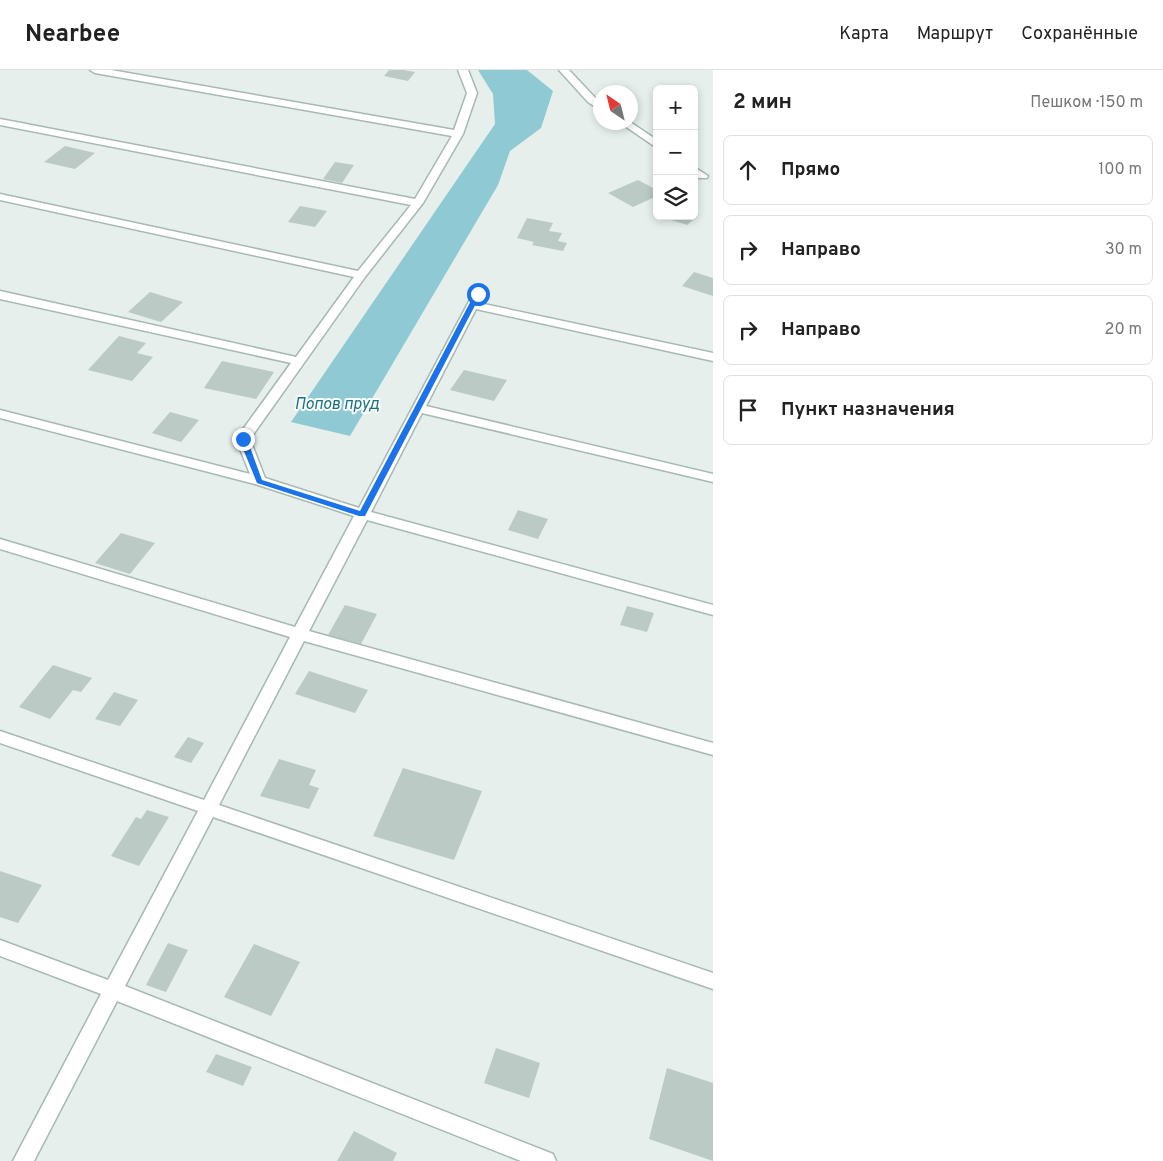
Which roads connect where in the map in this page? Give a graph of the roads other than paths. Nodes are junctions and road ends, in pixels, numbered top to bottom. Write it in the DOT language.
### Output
graph roads {
  1 [pos="94,70"];
  2 [pos="463,70"];
  3 [pos="564,70"];
  4 [pos="593,102"];
  5 [pos="0,122"];
  6 [pos="635,130"];
  7 [pos="458,134"];
  8 [pos="653,142"];
  9 [pos="0,197"];
  10 [pos="418,203"];
  11 [pos="361,275"];
  12 [pos="0,294"];
  13 [pos="713,357"];
  14 [pos="298,361"];
  15 [pos="419,408"];
  16 [pos="0,414"];
  17 [pos="713,478"];
  18 [pos="259,481"];
  19 [pos="362,514"];
  20 [pos="0,544"];
  21 [pos="713,610"];
  22 [pos="299,634"];
  23 [pos="0,737"];
  24 [pos="713,748"];
  25 [pos="209,808"];
  26 [pos="0,948"];
  27 [pos="713,981"];
  28 [pos="112,990"];
  29 [pos="23,1161"];
  30 [pos="546,1161"];
  1 -- 7 [label="street"];
  2 -- 7 [label="street"];
  3 -- 4 [label="street"];
  5 -- 10 [label="street"];
  6 -- 8 [label="street"];
  7 -- 10 [label="street"];
  9 -- 11 [label="street"];
  10 -- 11 [label="street"];
  11 -- 14 [label="street"];
  12 -- 14 [label="street"];
  13 -- 15 [label="street"];
  14 -- 18 [label="street"];
  15 -- 17 [label="street"];
  15 -- 19 [label="street"];
  16 -- 18 [label="street"];
  18 -- 19 [label="street"];
  19 -- 21 [label="street"];
  19 -- 22 [label="street"];
  20 -- 22 [label="street"];
  22 -- 24 [label="street"];
  22 -- 25 [label="street"];
  23 -- 25 [label="street"];
  25 -- 27 [label="street"];
  25 -- 28 [label="street"];
  26 -- 28 [label="street"];
  28 -- 29 [label="street"];
  28 -- 30 [label="street"];
}
